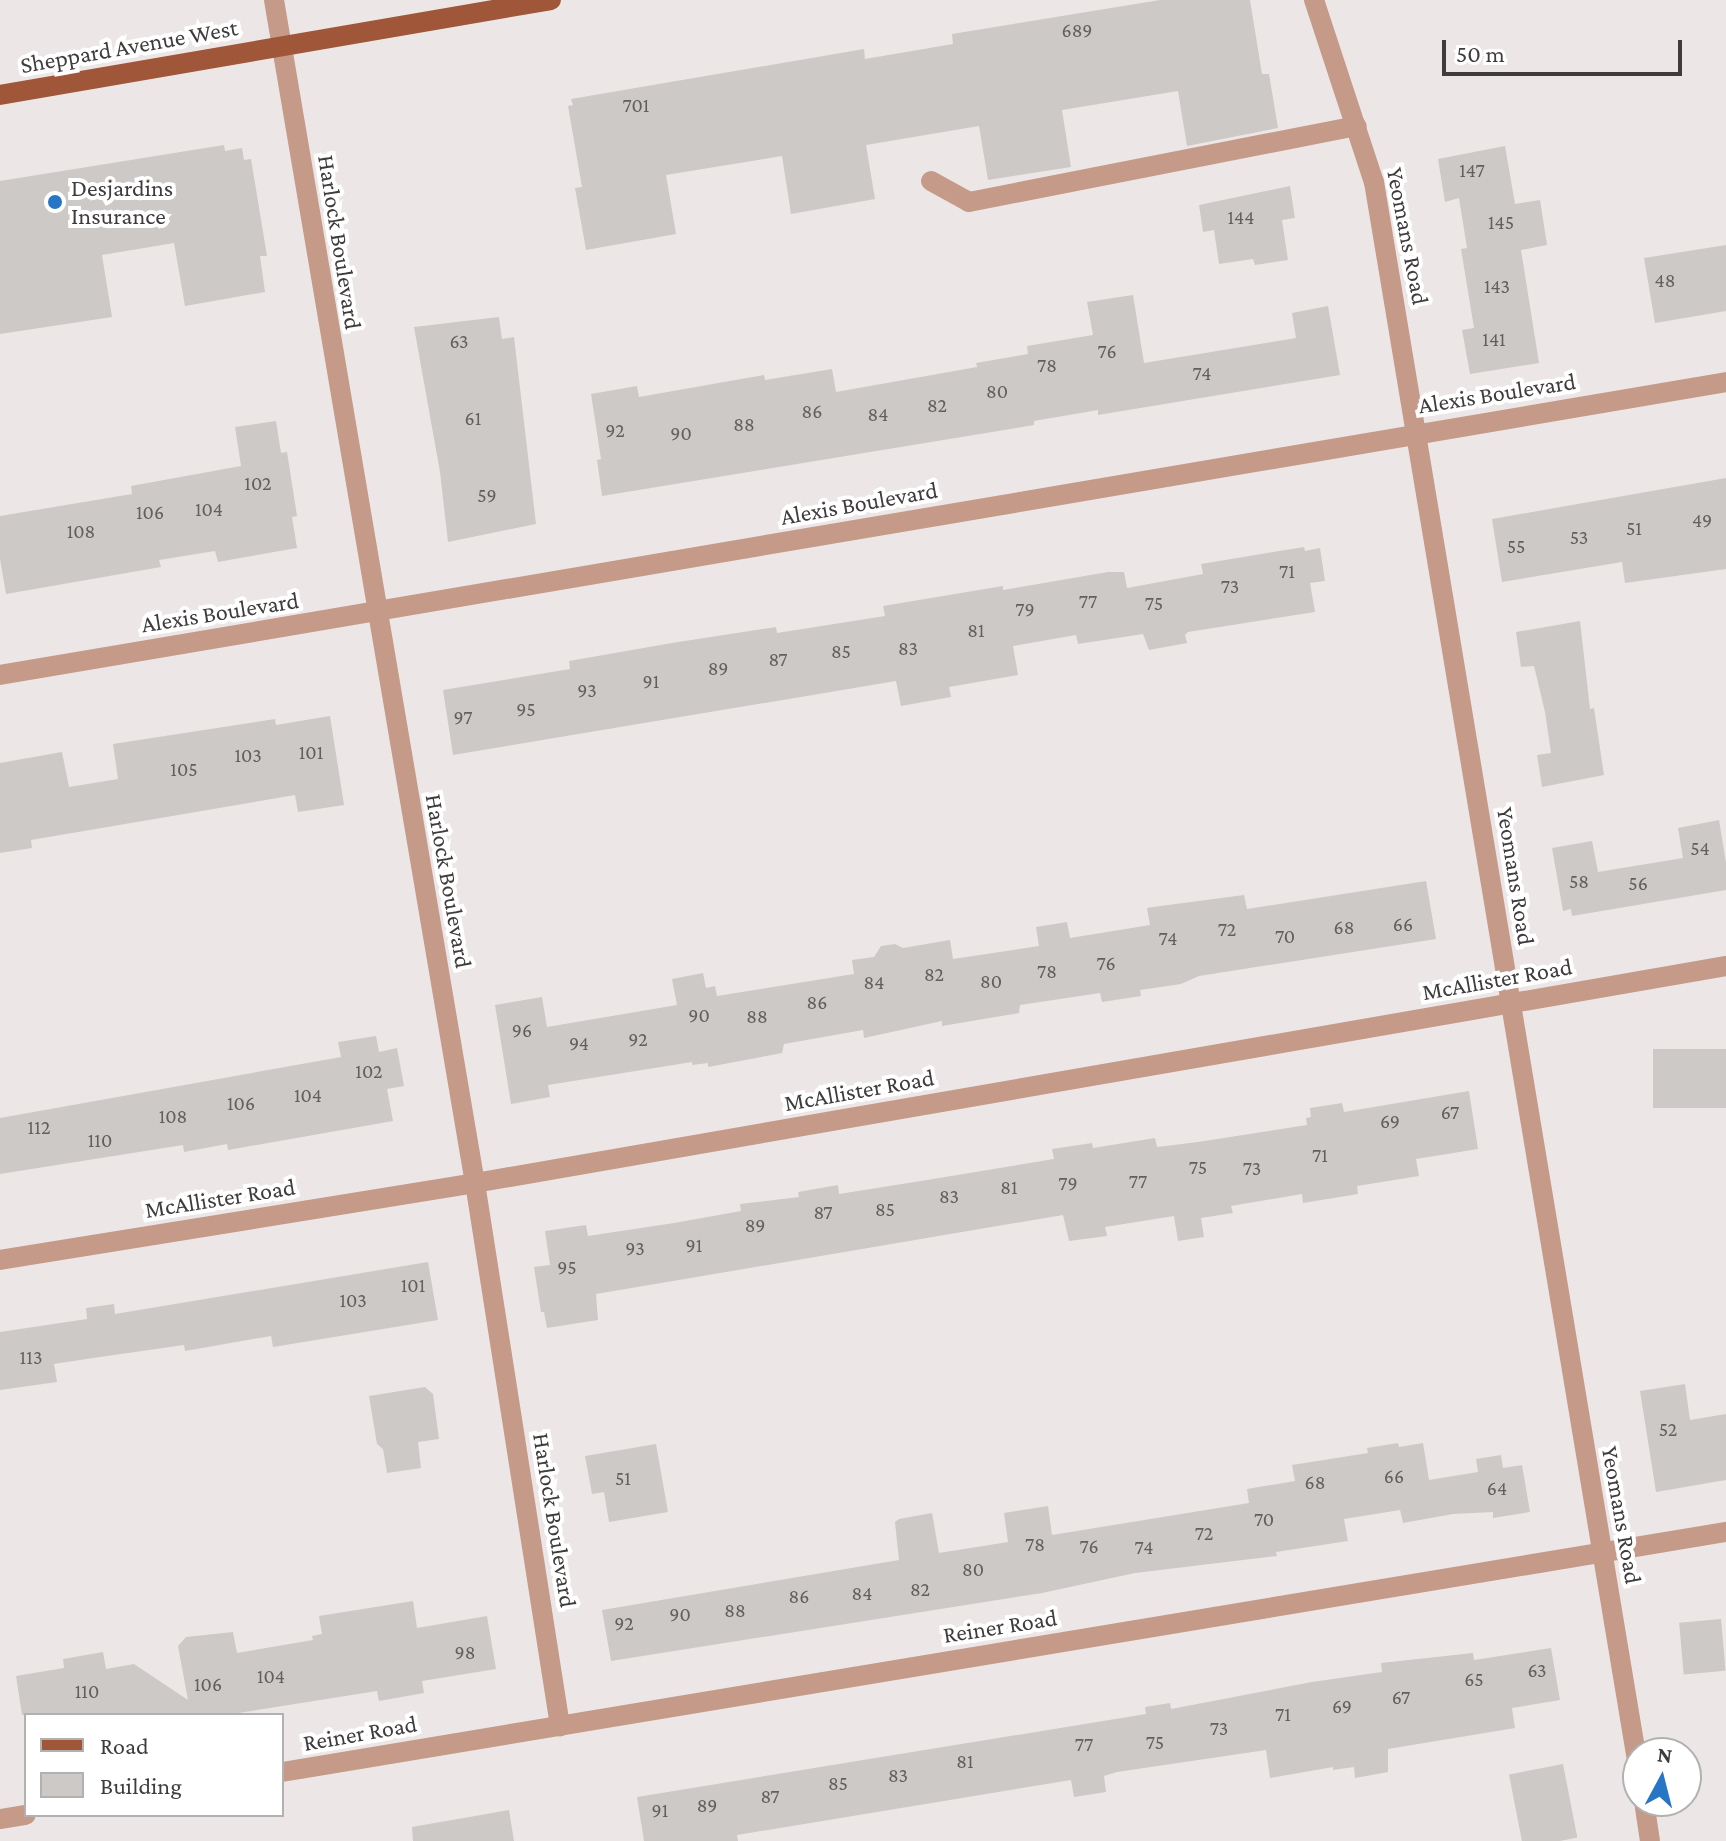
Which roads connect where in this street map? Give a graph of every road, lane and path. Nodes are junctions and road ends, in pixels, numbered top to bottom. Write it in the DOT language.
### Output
graph roads {
  1 [pos="274,0"];
  2 [pos="551,0"];
  3 [pos="1314,0"];
  4 [pos="281,45"];
  5 [pos="0,95"];
  6 [pos="1357,126"];
  7 [pos="931,181"];
  8 [pos="1726,382"];
  9 [pos="1417,432"];
  10 [pos="376,613"];
  11 [pos="0,675"];
  12 [pos="1726,966"];
  13 [pos="1510,1003"];
  14 [pos="475,1183"];
  15 [pos="0,1260"];
  16 [pos="1726,1532"];
  17 [pos="1602,1552"];
  18 [pos="560,1726"];
  19 [pos="1633,1737"];
  20 [pos="284,1772"];
  21 [pos="24,1815"];
  22 [pos="1646,1817"];
  23 [pos="0,1819"];
  24 [pos="1650,1841"];
  1 -- 4 [label="street, Harlock Boulevard"];
  2 -- 4 [label="main road, Sheppard Avenue West"];
  3 -- 6 [label="street, Yeomans Road"];
  4 -- 5 [label="main road, Sheppard Avenue West"];
  4 -- 10 [label="street, Harlock Boulevard"];
  6 -- 7 [label="street"];
  6 -- 9 [label="street, Yeomans Road"];
  8 -- 9 [label="street, Alexis Boulevard"];
  9 -- 10 [label="street, Alexis Boulevard"];
  9 -- 13 [label="street, Yeomans Road"];
  10 -- 11 [label="street, Alexis Boulevard"];
  10 -- 14 [label="street, Harlock Boulevard"];
  12 -- 13 [label="street, McAllister Road"];
  13 -- 14 [label="street, McAllister Road"];
  13 -- 17 [label="street, Yeomans Road"];
  14 -- 15 [label="street, McAllister Road"];
  14 -- 18 [label="street, Harlock Boulevard"];
  16 -- 17 [label="street, Reiner Road"];
  17 -- 18 [label="street, Reiner Road"];
  17 -- 19 [label="street, Yeomans Road"];
  18 -- 20 [label="street, Reiner Road"];
  21 -- 23 [label="street"];
  22 -- 24 [label="street"];
}
